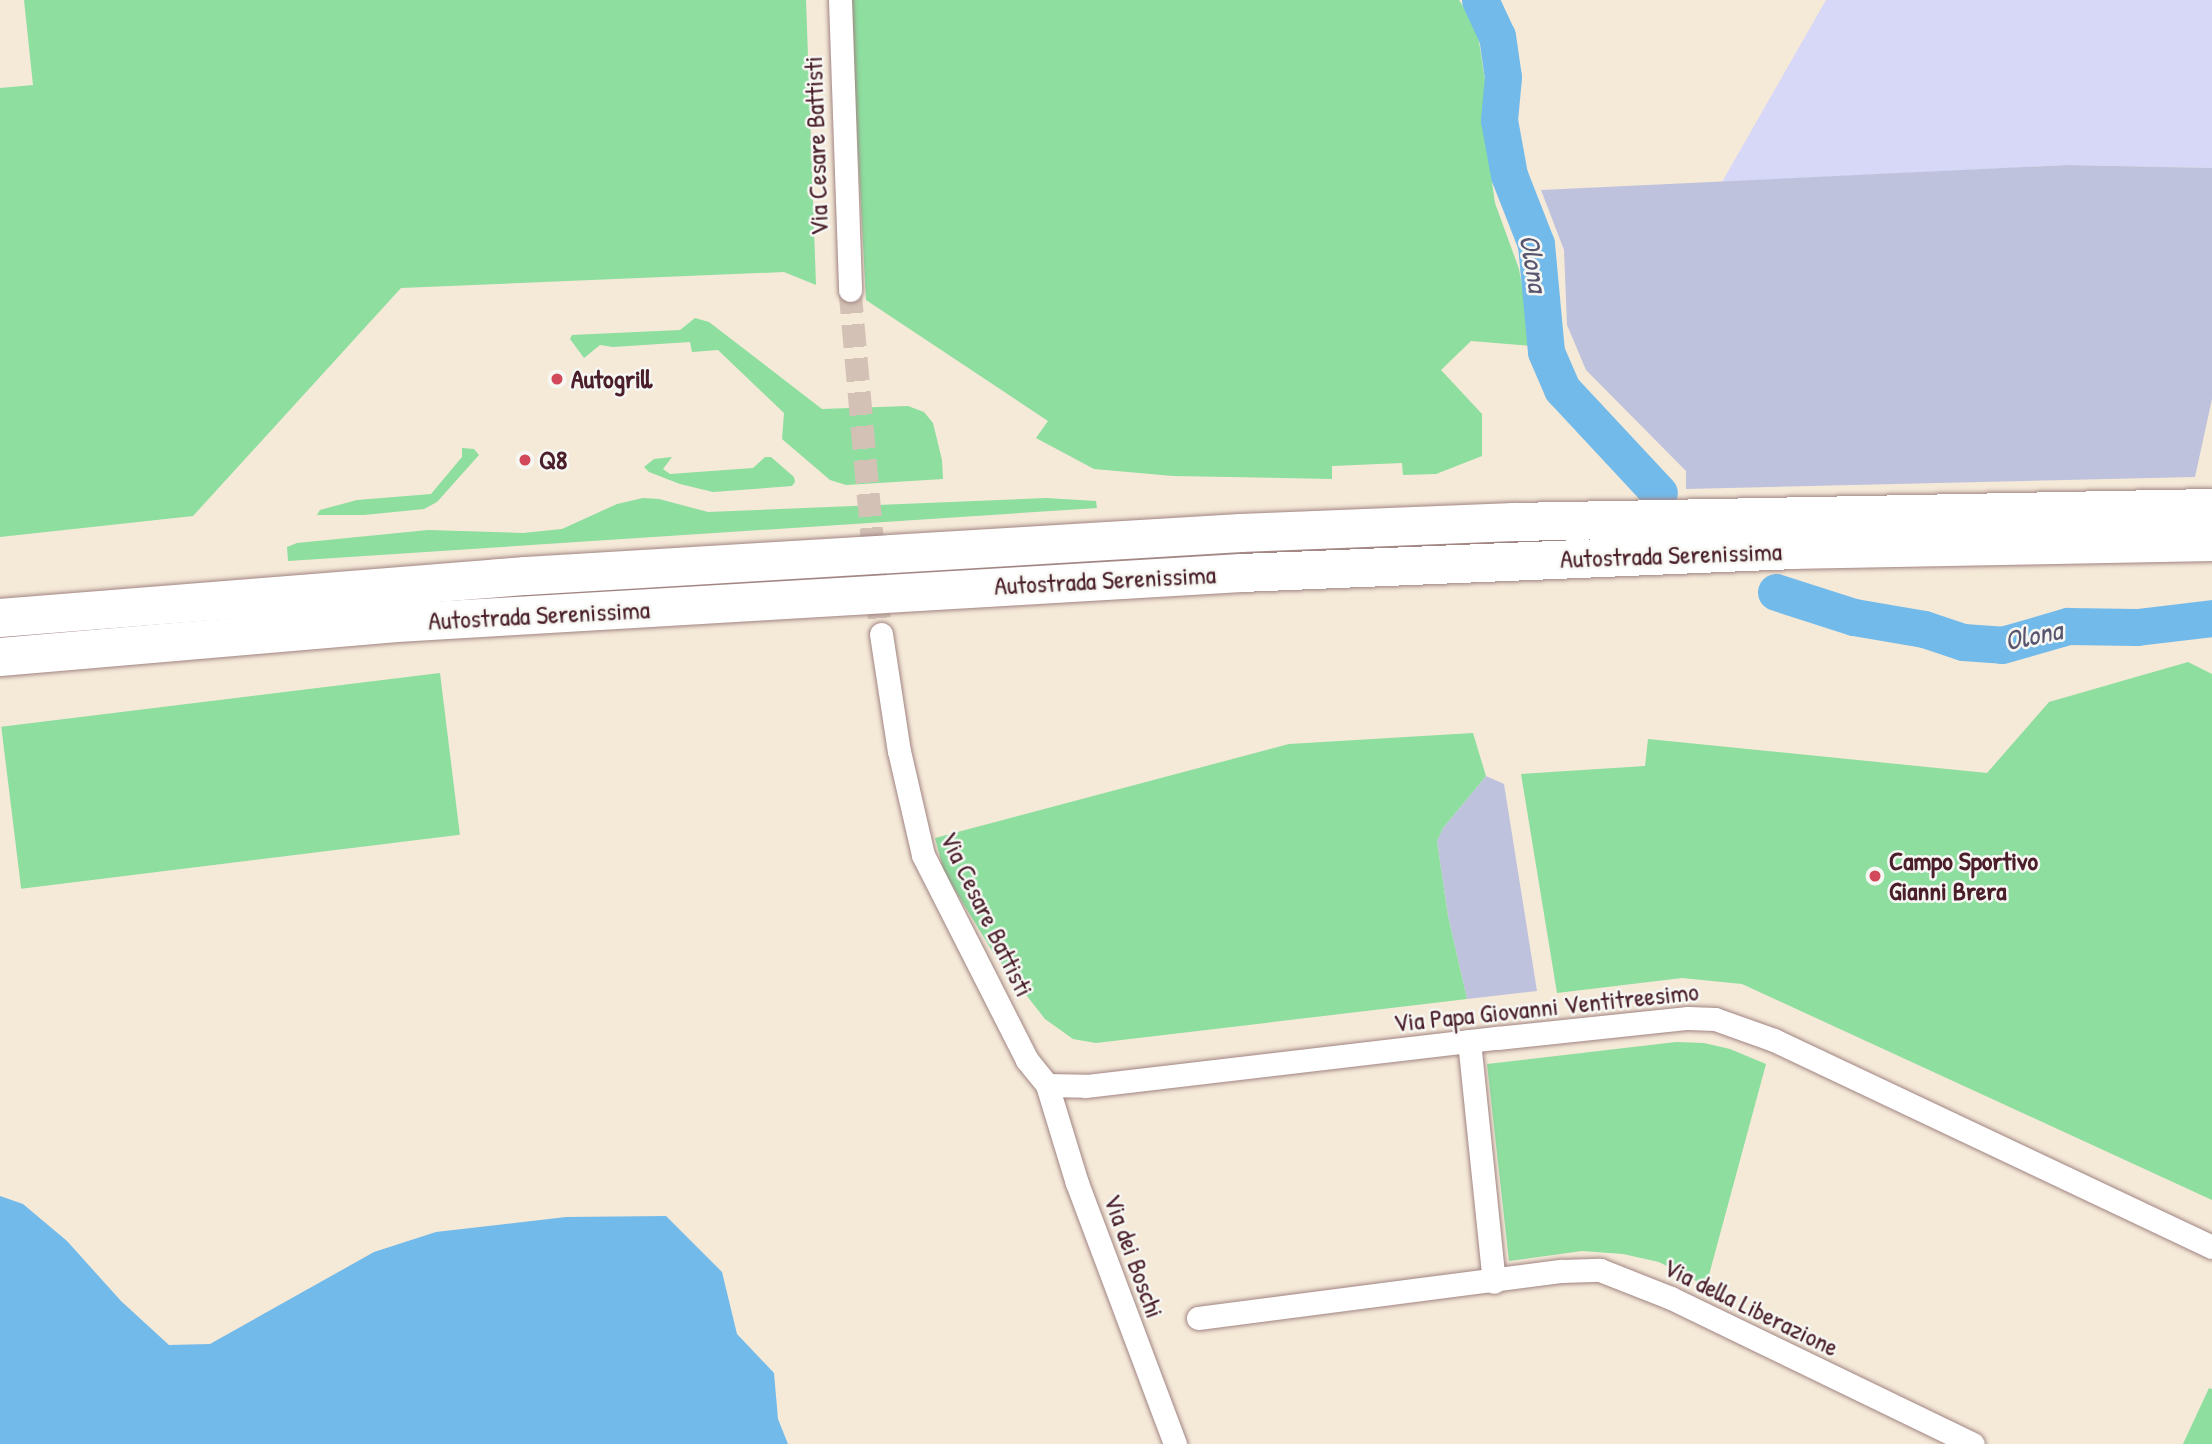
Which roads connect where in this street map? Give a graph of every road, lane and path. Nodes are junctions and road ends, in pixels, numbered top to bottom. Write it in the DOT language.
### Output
graph roads {
  1 [pos="839,0"];
  2 [pos="850,290"];
  3 [pos="2212,508"];
  4 [pos="2212,542"];
  5 [pos="0,618"];
  6 [pos="881,634"];
  7 [pos="0,657"];
  8 [pos="1469,1041"];
  9 [pos="1047,1085"];
  10 [pos="2212,1247"];
  11 [pos="1494,1282"];
  12 [pos="1198,1318"];
  13 [pos="1175,1444"];
  14 [pos="1973,1444"];
  1 -- 2 [label="street, Via Cesare Battisti"];
  3 -- 5 [label="highway, Autostrada Serenissima"];
  4 -- 7 [label="highway, Autostrada Serenissima"];
  6 -- 9 [label="street, Via Cesare Battisti"];
  8 -- 9 [label="street, Via Papa Giovanni Ventitreesimo"];
  8 -- 10 [label="street, Via Papa Giovanni Ventitreesimo"];
  8 -- 11 [label="street"];
  9 -- 13 [label="street, Via dei Boschi"];
  11 -- 12 [label="street, Via della Liberazione"];
  11 -- 14 [label="street, Via della Liberazione"];
}
